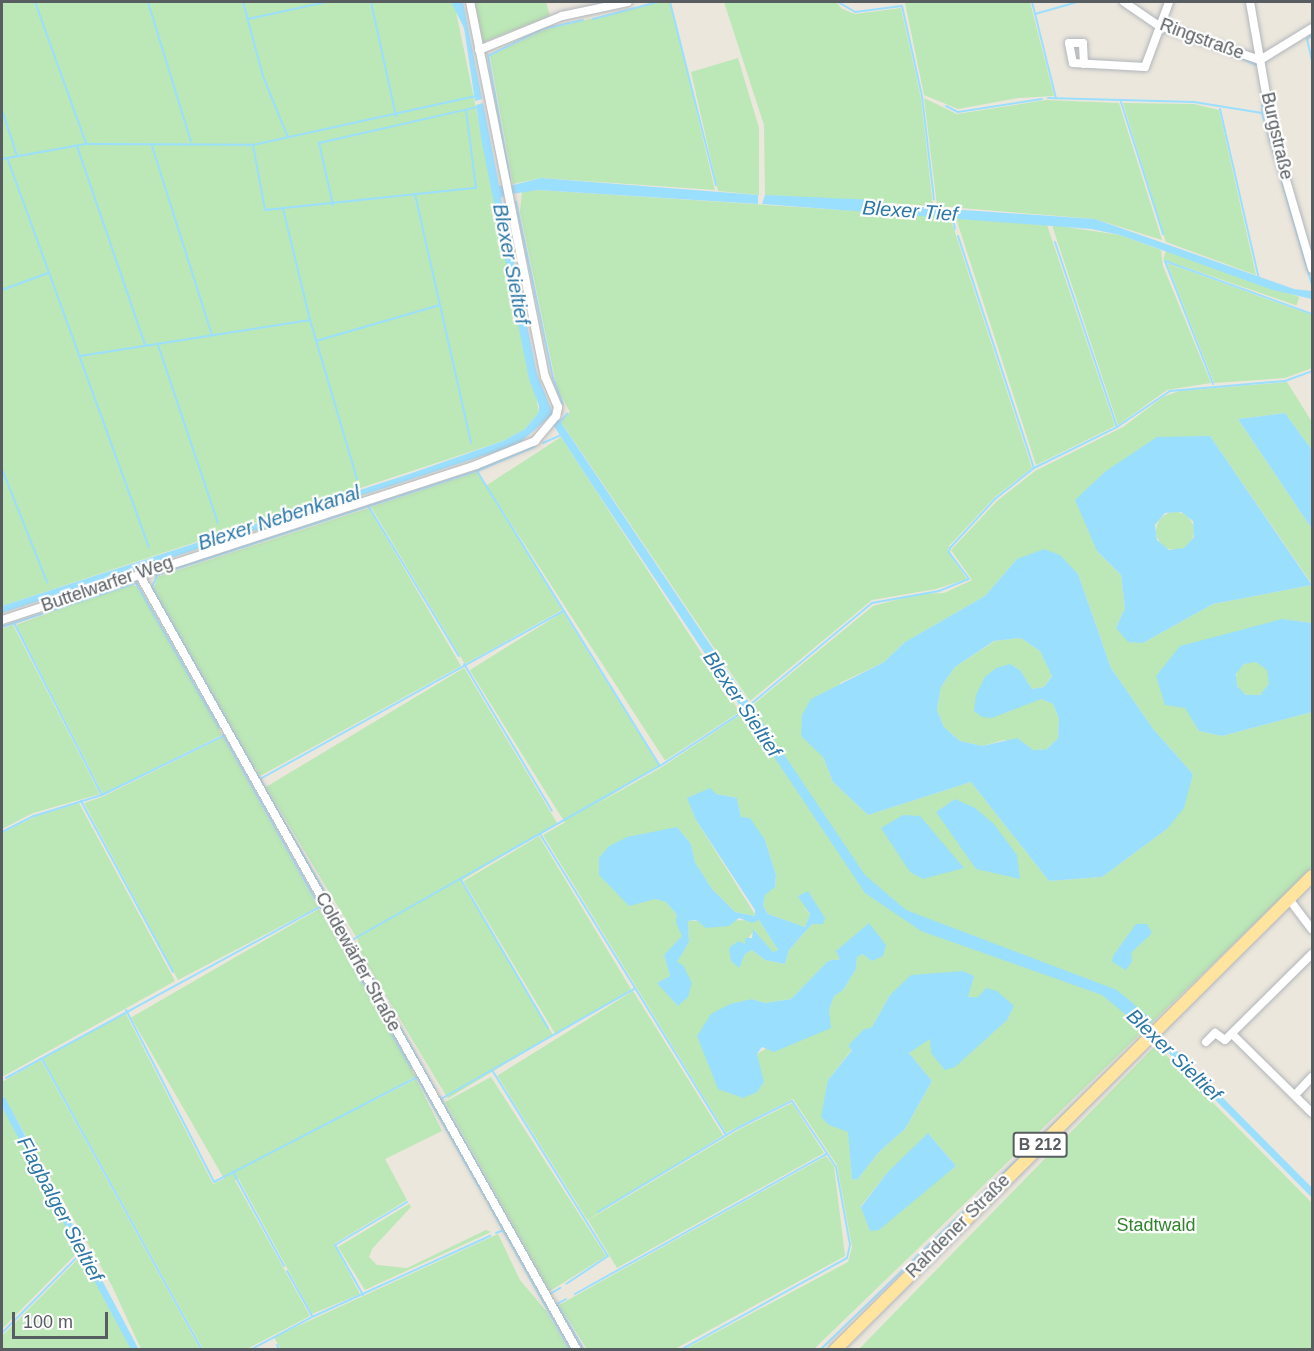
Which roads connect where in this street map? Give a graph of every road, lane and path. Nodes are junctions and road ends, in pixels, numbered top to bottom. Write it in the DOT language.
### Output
graph roads {
  1 [pos="470,2"];
  2 [pos="628,2"];
  3 [pos="1124,2"];
  4 [pos="1169,2"];
  5 [pos="1250,2"];
  6 [pos="1159,26"];
  7 [pos="1312,28"];
  8 [pos="479,50"];
  9 [pos="1260,60"];
  10 [pos="1084,63"];
  11 [pos="1312,269"];
  12 [pos="139,574"];
  13 [pos="2,620"];
  14 [pos="1312,876"];
  15 [pos="1289,899"];
  16 [pos="1312,929"];
  17 [pos="1312,954"];
  18 [pos="1232,1034"];
  19 [pos="1206,1042"];
  20 [pos="1312,1077"];
  21 [pos="1295,1095"];
  22 [pos="1312,1113"];
  23 [pos="577,1350"];
  24 [pos="835,1350"];
  1 -- 8 [label="street"];
  2 -- 8 [label="street"];
  3 -- 6 [label="street, Ringstraße"];
  4 -- 6 [label="street"];
  5 -- 9 [label="street, Burgstraße"];
  6 -- 9 [label="street, Ringstraße"];
  6 -- 10 [label="street"];
  7 -- 9 [label="street, Ringstraße"];
  8 -- 12 [label="street, Buttelwarfer Weg"];
  9 -- 11 [label="street, Burgstraße"];
  10 -- 10 [label="street"];
  12 -- 13 [label="street, Buttelwarfer Weg"];
  12 -- 23 [label="street, Coldewärfer Straße"];
  14 -- 15 [label="main road, Rahdener Straße / B 212"];
  15 -- 16 [label="street"];
  15 -- 24 [label="main road, Rahdener Straße / B 212"];
  17 -- 18 [label="street"];
  18 -- 19 [label="street"];
  18 -- 21 [label="street"];
  20 -- 21 [label="street"];
  21 -- 22 [label="street"];
}
